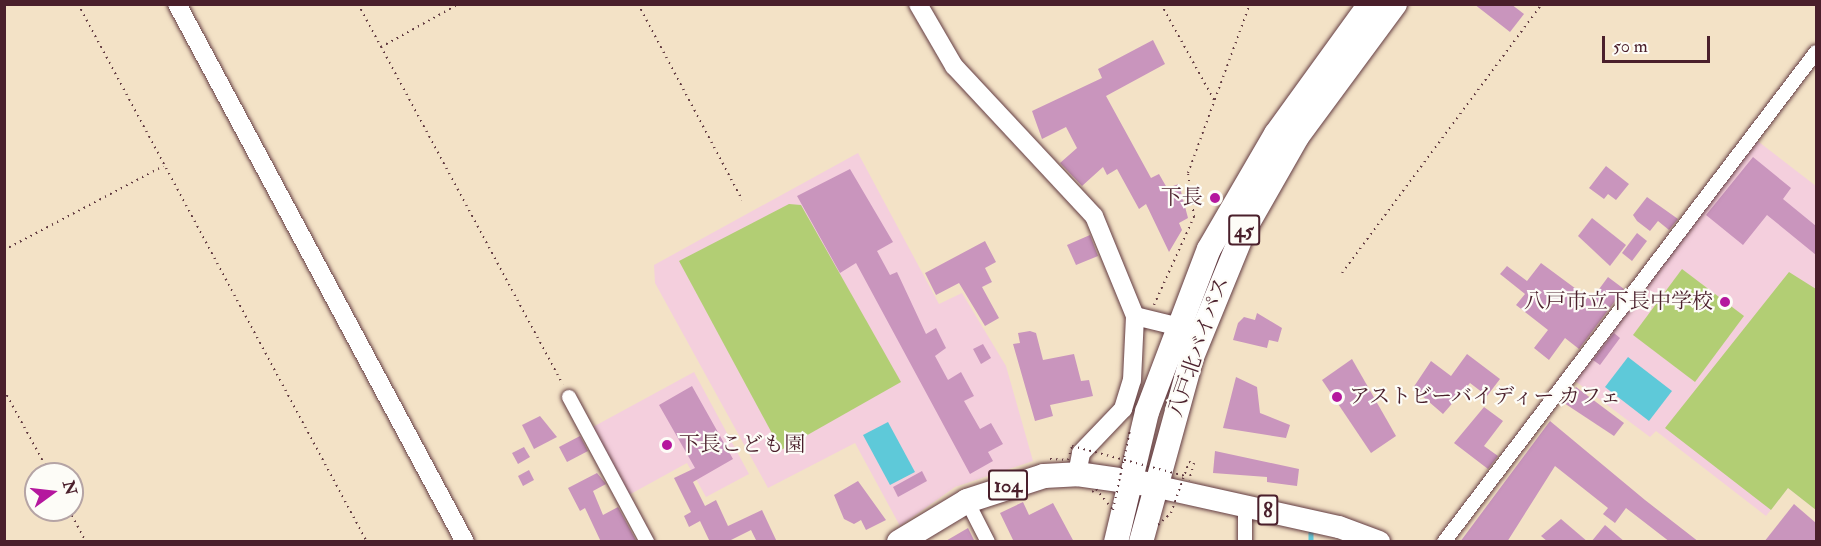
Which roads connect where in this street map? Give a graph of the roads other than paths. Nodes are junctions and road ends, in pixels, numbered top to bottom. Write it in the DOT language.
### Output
graph roads {
  1 [pos="177,4"];
  2 [pos="918,4"];
  3 [pos="1370,4"];
  4 [pos="1395,4"];
  5 [pos="1816,52"];
  6 [pos="1140,319"];
  7 [pos="1176,326"];
  8 [pos="569,398"];
  9 [pos="1126,470"];
  10 [pos="1085,483"];
  11 [pos="1154,486"];
  12 [pos="967,501"];
  13 [pos="1245,504"];
  14 [pos="465,542"];
  15 [pos="647,542"];
  16 [pos="899,542"];
  17 [pos="988,542"];
  18 [pos="1116,542"];
  19 [pos="1141,542"];
  20 [pos="1245,542"];
  21 [pos="1378,542"];
  22 [pos="1444,542"];
  1 -- 14 [label="street"];
  2 -- 6 [label="street"];
  3 -- 7 [label="highway, 八戸北バイパス / 45"];
  4 -- 11 [label="highway, 八戸北バイパス / 45"];
  5 -- 22 [label="street"];
  6 -- 7 [label="street"];
  6 -- 10 [label="street"];
  7 -- 9 [label="highway, 八戸北バイパス / 45"];
  8 -- 15 [label="street"];
  9 -- 10 [label="highway, 104"];
  9 -- 11 [label="highway, 104"];
  9 -- 18 [label="highway, 45"];
  10 -- 12 [label="highway, 104"];
  11 -- 13 [label="main road, 8"];
  11 -- 19 [label="highway, 45"];
  12 -- 16 [label="highway, 104"];
  12 -- 17 [label="street"];
  13 -- 20 [label="street"];
  13 -- 21 [label="main road, 8"];
}
